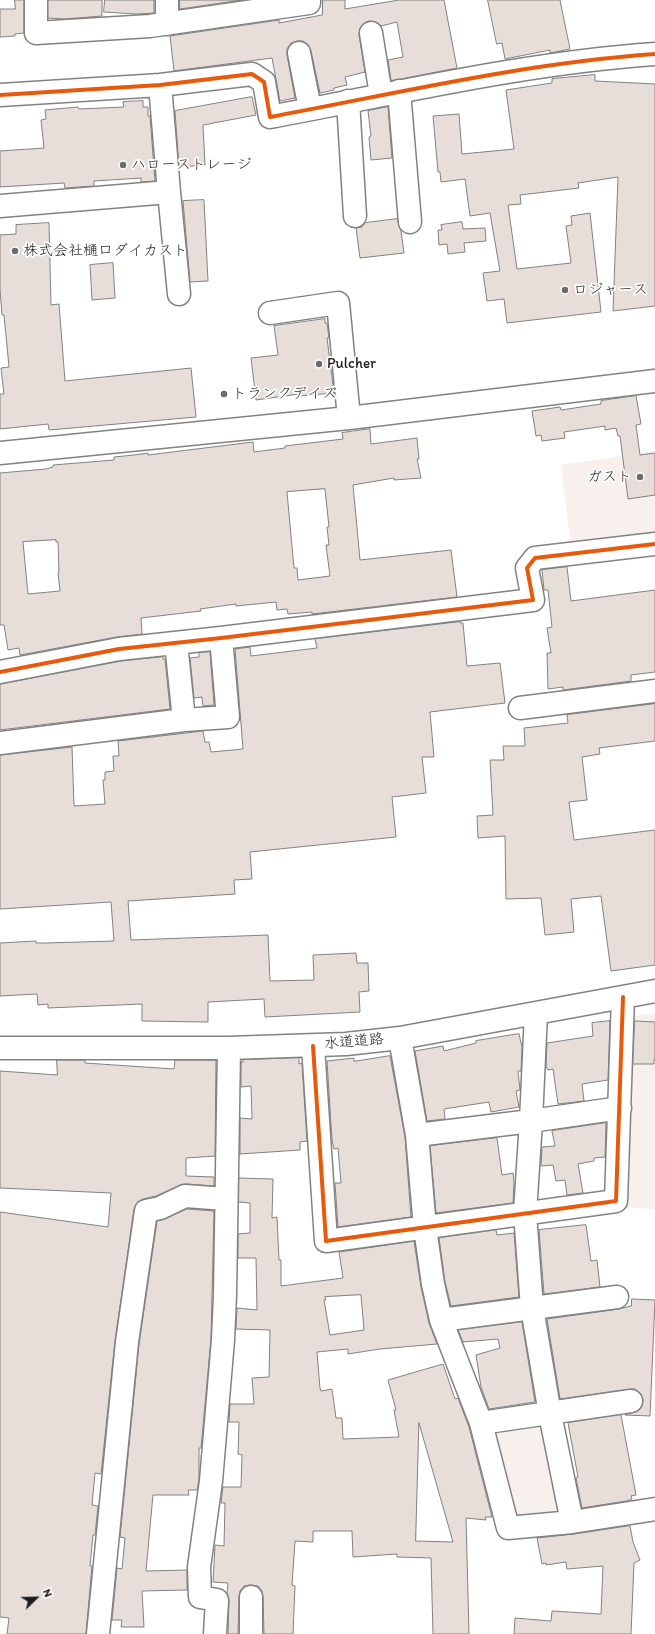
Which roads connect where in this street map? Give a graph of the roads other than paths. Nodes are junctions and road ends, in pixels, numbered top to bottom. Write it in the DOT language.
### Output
graph roads {
  1 [pos="36,0"];
  2 [pos="167,0"];
  3 [pos="309,0"];
  4 [pos="167,24"];
  5 [pos="371,33"];
  6 [pos="299,53"];
  7 [pos="655,54"];
  8 [pos="160,85"];
  9 [pos="390,93"];
  10 [pos="0,95"];
  11 [pos="348,101"];
  12 [pos="310,109"];
  13 [pos="169,192"];
  14 [pos="0,206"];
  15 [pos="355,216"];
  16 [pos="410,222"];
  17 [pos="179,294"];
  18 [pos="270,313"];
  19 [pos="655,381"];
  20 [pos="349,418"];
  21 [pos="0,453"];
  22 [pos="655,544"];
  23 [pos="221,638"];
  24 [pos="176,643"];
  25 [pos="0,672"];
  26 [pos="655,692"];
  27 [pos="520,708"];
  28 [pos="184,720"];
  29 [pos="0,743"];
  30 [pos="655,991"];
  31 [pos="623,997"];
  32 [pos="536,1013"];
  33 [pos="400,1038"];
  34 [pos="313,1046"];
  35 [pos="0,1048"];
  36 [pos="229,1048"];
  37 [pos="620,1108"];
  38 [pos="531,1121"];
  39 [pos="417,1135"];
  40 [pos="226,1199"];
  41 [pos="525,1213"];
  42 [pos="425,1228"];
  43 [pos="617,1297"];
  44 [pos="532,1308"];
  45 [pos="441,1320"];
  46 [pos="631,1401"];
  47 [pos="550,1414"];
  48 [pos="481,1423"];
  49 [pos="655,1510"];
  50 [pos="572,1522"];
  51 [pos="251,1597"];
  52 [pos="98,1634"];
  53 [pos="215,1634"];
  54 [pos="251,1634"];
  1 -- 4 [label="street"];
  2 -- 4 [label="street"];
  3 -- 4 [label="street"];
  5 -- 9 [label="street"];
  6 -- 12 [label="street"];
  7 -- 9 [label="street"];
  8 -- 10 [label="street"];
  8 -- 12 [label="street"];
  8 -- 13 [label="street"];
  9 -- 11 [label="street"];
  9 -- 16 [label="street"];
  11 -- 12 [label="street"];
  11 -- 15 [label="street"];
  13 -- 14 [label="street"];
  13 -- 17 [label="street"];
  18 -- 20 [label="street"];
  19 -- 20 [label="street"];
  20 -- 21 [label="street"];
  22 -- 23 [label="street"];
  23 -- 24 [label="street"];
  23 -- 28 [label="street"];
  24 -- 25 [label="street"];
  24 -- 28 [label="street"];
  26 -- 27 [label="street"];
  28 -- 29 [label="street"];
  30 -- 31 [label="street, 水道道路"];
  31 -- 32 [label="street, 水道道路"];
  31 -- 37 [label="street"];
  32 -- 33 [label="street, 水道道路"];
  32 -- 38 [label="street"];
  33 -- 34 [label="street, 水道道路"];
  33 -- 39 [label="street"];
  34 -- 36 [label="street, 水道道路"];
  34 -- 42 [label="street"];
  35 -- 36 [label="street, 水道道路"];
  36 -- 40 [label="street"];
  37 -- 38 [label="street"];
  37 -- 41 [label="street"];
  38 -- 39 [label="street"];
  38 -- 41 [label="street"];
  39 -- 42 [label="street"];
  40 -- 52 [label="street"];
  40 -- 53 [label="street"];
  41 -- 42 [label="street"];
  41 -- 44 [label="street"];
  42 -- 45 [label="street"];
  43 -- 44 [label="street"];
  44 -- 45 [label="street"];
  44 -- 47 [label="street"];
  45 -- 48 [label="street"];
  46 -- 47 [label="street"];
  47 -- 48 [label="street"];
  47 -- 50 [label="street"];
  48 -- 50 [label="street"];
  49 -- 50 [label="street"];
  51 -- 54 [label="street"];
}
